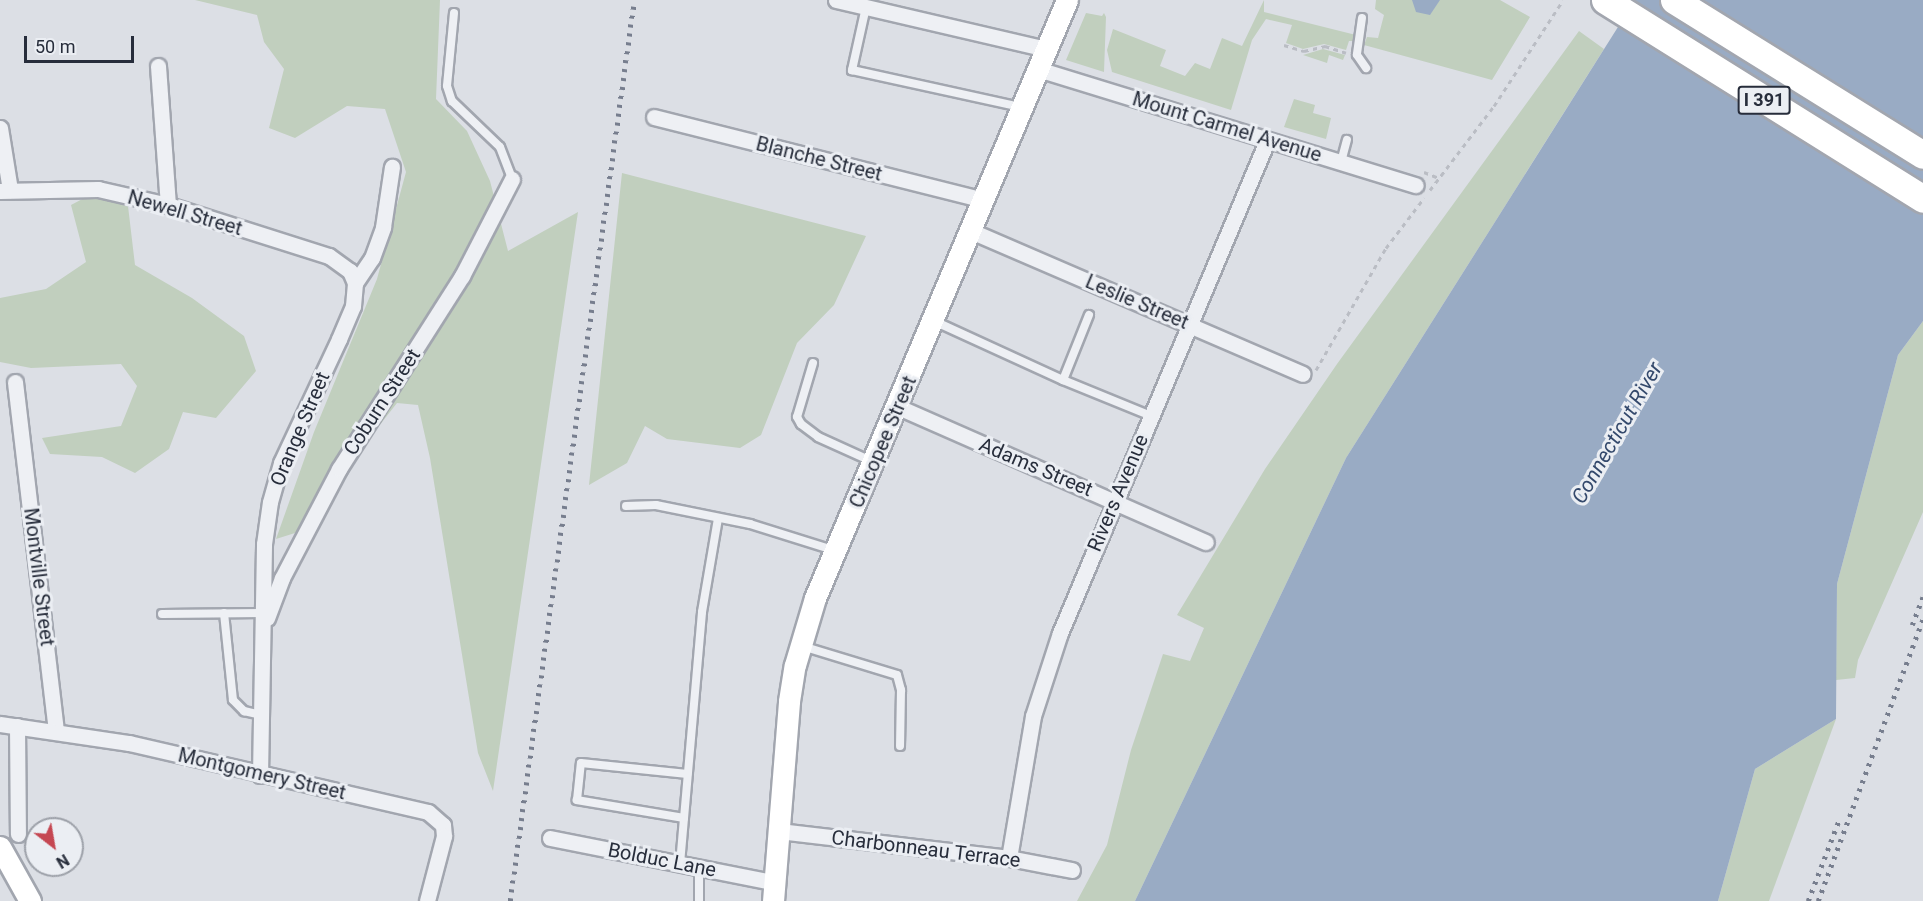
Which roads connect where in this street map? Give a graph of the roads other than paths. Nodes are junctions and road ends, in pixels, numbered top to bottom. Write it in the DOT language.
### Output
graph roads {
  1 [pos="836,0"];
  2 [pos="1067,0"];
  3 [pos="1605,0"];
  4 [pos="1674,0"];
  5 [pos="866,7"];
  6 [pos="454,13"];
  7 [pos="1362,18"];
  8 [pos="1046,49"];
  9 [pos="158,66"];
  10 [pos="1366,68"];
  11 [pos="1038,69"];
  12 [pos="1023,108"];
  13 [pos="654,117"];
  14 [pos="0,128"];
  15 [pos="1347,140"];
  16 [pos="1267,141"];
  17 [pos="1923,154"];
  18 [pos="1341,162"];
  19 [pos="392,167"];
  20 [pos="1418,177"];
  21 [pos="512,179"];
  22 [pos="5,191"];
  23 [pos="1923,199"];
  24 [pos="984,200"];
  25 [pos="168,206"];
  26 [pos="971,231"];
  27 [pos="356,283"];
  28 [pos="1089,315"];
  29 [pos="934,321"];
  30 [pos="1190,325"];
  31 [pos="813,363"];
  32 [pos="1308,374"];
  33 [pos="1063,380"];
  34 [pos="15,381"];
  35 [pos="898,407"];
  36 [pos="1151,416"];
  37 [pos="875,462"];
  38 [pos="1115,501"];
  39 [pos="626,506"];
  40 [pos="718,518"];
  41 [pos="1206,542"];
  42 [pos="838,551"];
  43 [pos="224,613"];
  44 [pos="262,613"];
  45 [pos="162,614"];
  46 [pos="263,630"];
  47 [pos="800,645"];
  48 [pos="261,715"];
  49 [pos="0,724"];
  50 [pos="17,726"];
  51 [pos="56,731"];
  52 [pos="900,746"];
  53 [pos="687,774"];
  54 [pos="260,775"];
  55 [pos="684,818"];
  56 [pos="779,831"];
  57 [pos="18,834"];
  58 [pos="550,838"];
  59 [pos="0,847"];
  60 [pos="1009,858"];
  61 [pos="680,864"];
  62 [pos="699,868"];
  63 [pos="1072,870"];
  64 [pos="773,891"];
  65 [pos="30,901"];
  66 [pos="428,901"];
  67 [pos="699,901"];
  1 -- 5 [label="street"];
  2 -- 8 [label="main road, Chicopee Street"];
  3 -- 23 [label="highway, I 391"];
  4 -- 17 [label="highway, I 391"];
  5 -- 8 [label="street"];
  5 -- 12 [label="lane"];
  6 -- 21 [label="lane"];
  7 -- 10 [label="lane"];
  8 -- 11 [label="main road, Chicopee Street"];
  9 -- 25 [label="street"];
  11 -- 12 [label="main road, Chicopee Street"];
  11 -- 16 [label="street, Mount Carmel Avenue"];
  12 -- 24 [label="main road, Chicopee Street"];
  13 -- 24 [label="street, Blanche Street"];
  14 -- 22 [label="street"];
  15 -- 18 [label="lane"];
  16 -- 18 [label="street, Mount Carmel Avenue"];
  16 -- 30 [label="street, Rivers Avenue"];
  18 -- 20 [label="street, Mount Carmel Avenue"];
  19 -- 27 [label="street, Orange Street"];
  21 -- 46 [label="street, Coburn Street"];
  22 -- 25 [label="street, Newell Street"];
  24 -- 26 [label="main road, Chicopee Street"];
  25 -- 27 [label="street, Newell Street"];
  26 -- 29 [label="main road, Chicopee Street"];
  26 -- 30 [label="street, Leslie Street"];
  27 -- 44 [label="street, Orange Street"];
  28 -- 33 [label="lane"];
  29 -- 33 [label="lane"];
  29 -- 35 [label="main road, Chicopee Street"];
  30 -- 32 [label="street, Leslie Street"];
  30 -- 36 [label="street, Rivers Avenue"];
  31 -- 37 [label="lane"];
  33 -- 36 [label="lane"];
  34 -- 51 [label="street, Montville Street"];
  35 -- 37 [label="main road, Chicopee Street"];
  35 -- 38 [label="street, Adams Street"];
  36 -- 38 [label="street, Rivers Avenue"];
  37 -- 42 [label="main road, Chicopee Street"];
  38 -- 41 [label="street, Adams Street"];
  38 -- 60 [label="street, Rivers Avenue"];
  39 -- 40 [label="lane"];
  40 -- 42 [label="lane"];
  40 -- 53 [label="lane"];
  42 -- 47 [label="main road, Chicopee Street"];
  43 -- 44 [label="lane"];
  43 -- 45 [label="lane"];
  43 -- 48 [label="lane"];
  44 -- 46 [label="street, Orange Street"];
  46 -- 48 [label="street, Orange Street"];
  47 -- 52 [label="lane"];
  47 -- 56 [label="main road, Chicopee Street"];
  48 -- 54 [label="street, Orange Street"];
  49 -- 50 [label="street, Montgomery Street"];
  50 -- 51 [label="street, Montgomery Street"];
  50 -- 57 [label="street"];
  51 -- 54 [label="street, Montgomery Street"];
  53 -- 55 [label="lane"];
  53 -- 55 [label="lane"];
  54 -- 66 [label="street, Montgomery Street"];
  55 -- 61 [label="lane"];
  56 -- 60 [label="street, Charbonneau Terrace"];
  56 -- 64 [label="main road, Chicopee Street"];
  58 -- 61 [label="street, Bolduc Lane"];
  59 -- 65 [label="main road"];
  60 -- 63 [label="street, Charbonneau Terrace"];
  61 -- 62 [label="street, Bolduc Lane"];
  62 -- 64 [label="street, Bolduc Lane"];
  62 -- 67 [label="lane"];
}
